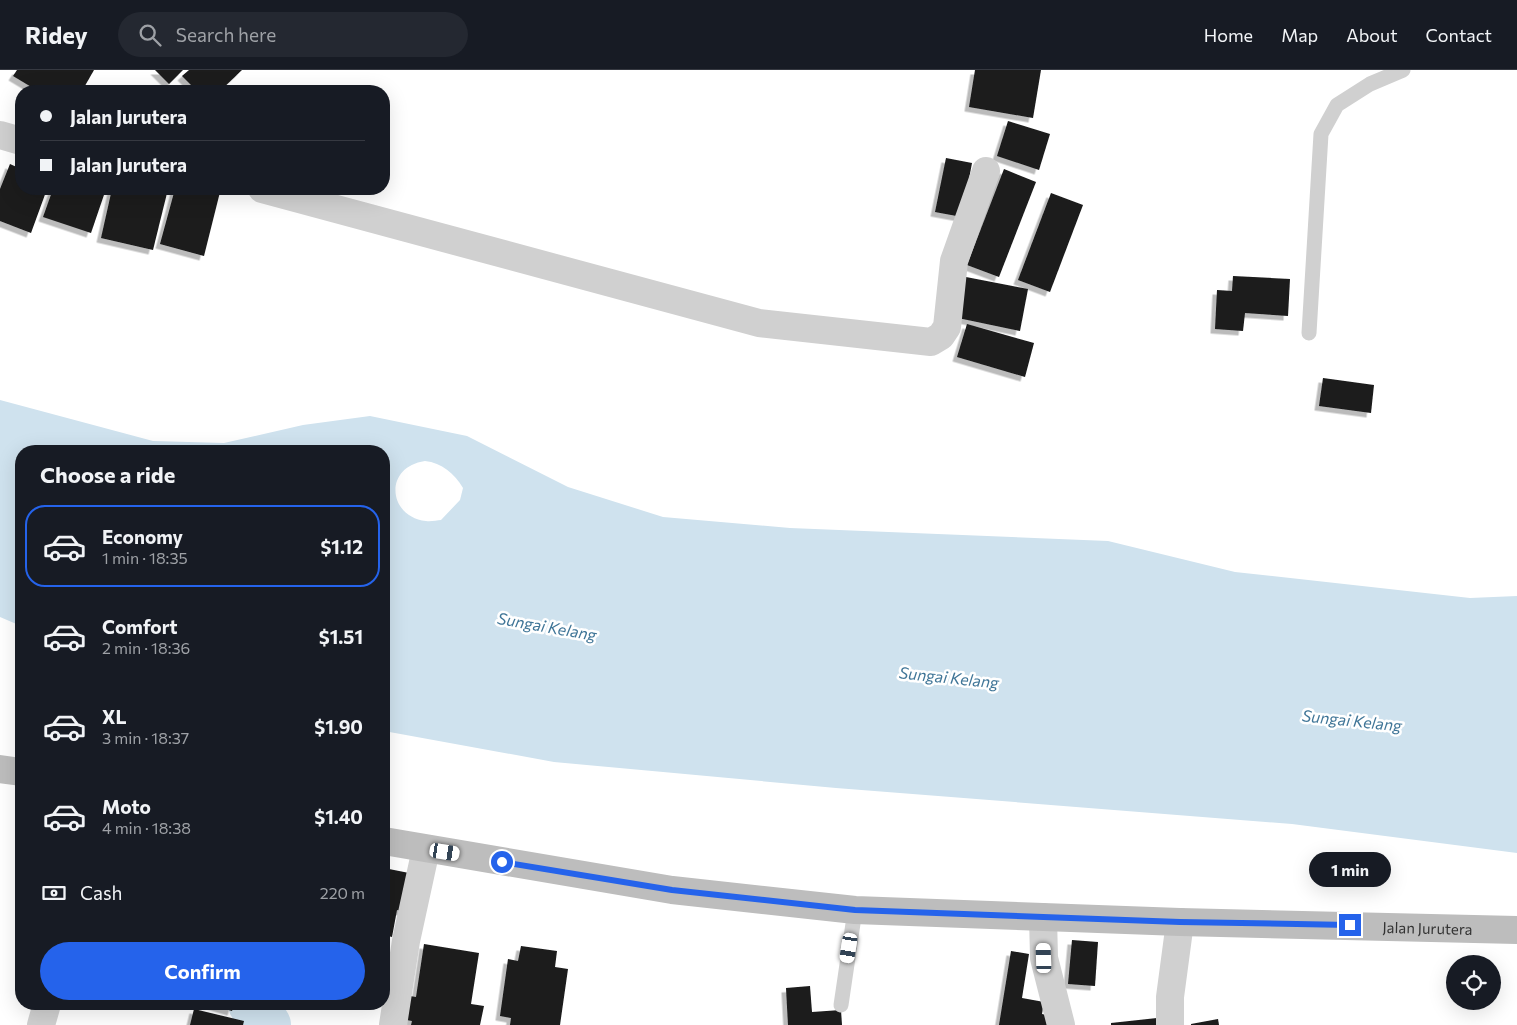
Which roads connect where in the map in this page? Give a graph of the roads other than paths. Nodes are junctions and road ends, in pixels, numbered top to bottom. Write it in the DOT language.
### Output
graph roads {
  1 [pos="1403,70"];
  2 [pos="0,135"];
  3 [pos="15,139"];
  4 [pos="986,171"];
  5 [pos="284,195"];
  6 [pos="1309,333"];
  7 [pos="0,769"];
  8 [pos="15,771"];
  9 [pos="390,842"];
  10 [pos="426,849"];
  11 [pos="855,910"];
  12 [pos="1043,917"];
  13 [pos="1180,922"];
  14 [pos="1517,930"];
  15 [pos="841,1005"];
  16 [pos="45,1010"];
  17 [pos="41,1025"];
  18 [pos="393,1025"];
  19 [pos="1061,1025"];
  20 [pos="1170,1025"];
  1 -- 6 [label="lane"];
  2 -- 3 [label="street"];
  4 -- 5 [label="street"];
  7 -- 8 [label="street"];
  9 -- 10 [label="street, Jalan Jurutera"];
  10 -- 11 [label="street, Jalan Jurutera"];
  10 -- 18 [label="street"];
  11 -- 12 [label="street, Jalan Jurutera"];
  11 -- 15 [label="lane"];
  12 -- 13 [label="street, Jalan Jurutera"];
  12 -- 19 [label="street"];
  13 -- 14 [label="street, Jalan Jurutera"];
  13 -- 20 [label="street"];
  16 -- 17 [label="street"];
}
